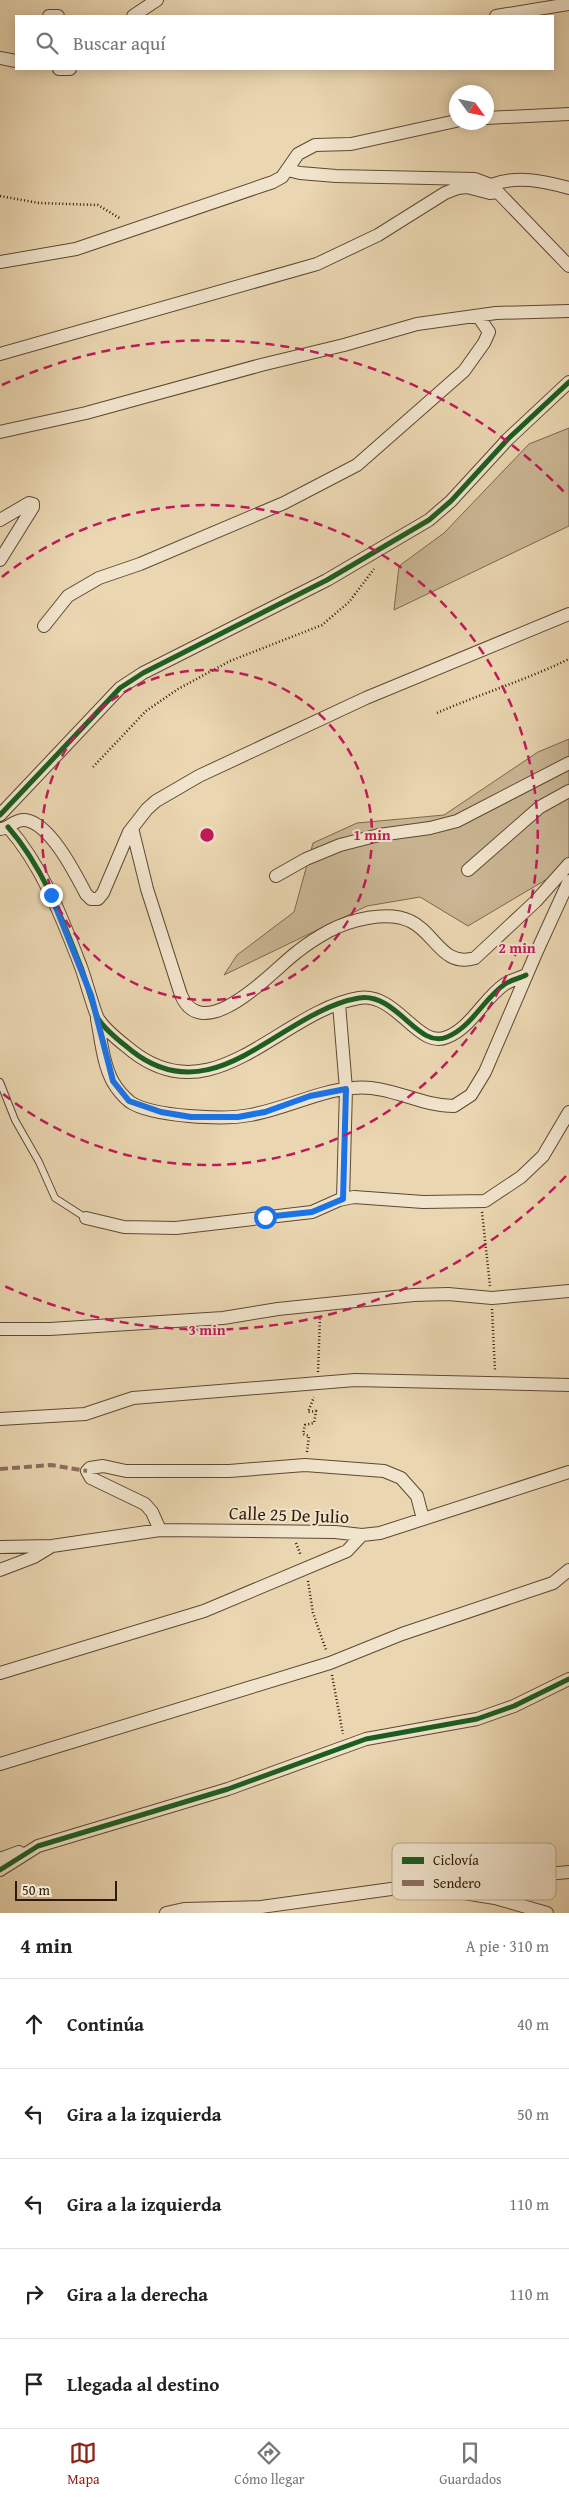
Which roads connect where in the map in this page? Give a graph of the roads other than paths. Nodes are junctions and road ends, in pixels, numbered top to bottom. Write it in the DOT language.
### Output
graph roads {
  1 [pos="157,0"];
  2 [pos="569,4"];
  3 [pos="134,15"];
  4 [pos="502,15"];
  5 [pos="0,58"];
  6 [pos="15,61"];
  7 [pos="569,114"];
  8 [pos="494,118"];
  9 [pos="449,123"];
  10 [pos="288,170"];
  11 [pos="494,188"];
  12 [pos="569,188"];
  13 [pos="0,262"];
  14 [pos="569,266"];
  15 [pos="569,311"];
  16 [pos="478,316"];
  17 [pos="0,354"];
  18 [pos="569,382"];
  19 [pos="0,432"];
  20 [pos="0,520"];
  21 [pos="0,560"];
  22 [pos="569,614"];
  23 [pos="44,626"];
  24 [pos="569,763"];
  25 [pos="569,791"];
  26 [pos="0,815"];
  27 [pos="4,828"];
  28 [pos="132,828"];
  29 [pos="569,864"];
  30 [pos="468,870"];
  31 [pos="276,876"];
  32 [pos="569,882"];
  33 [pos="526,975"];
  34 [pos="339,1004"];
  35 [pos="97,1019"];
  36 [pos="0,1082"];
  37 [pos="346,1089"];
  38 [pos="569,1112"];
  39 [pos="343,1199"];
  40 [pos="86,1218"];
  41 [pos="569,1291"];
  42 [pos="0,1329"];
  43 [pos="569,1385"];
  44 [pos="0,1420"];
  45 [pos="569,1472"];
  46 [pos="423,1519"];
  47 [pos="160,1530"];
  48 [pos="362,1535"];
  49 [pos="52,1546"];
  50 [pos="0,1547"];
  51 [pos="0,1570"];
  52 [pos="569,1570"];
  53 [pos="0,1673"];
  54 [pos="569,1679"];
  55 [pos="0,1764"];
  56 [pos="38,1846"];
  57 [pos="0,1859"];
  58 [pos="0,1870"];
  59 [pos="569,1872"];
  60 [pos="556,1873"];
  61 [pos="392,1889"];
  62 [pos="502,1900"];
  63 [pos="166,1913"];
  64 [pos="547,1913"];
  1 -- 3 [label="street"];
  2 -- 4 [label="street"];
  5 -- 6 [label="street"];
  7 -- 8 [label="street"];
  9 -- 10 [label="street"];
  10 -- 11 [label="street"];
  10 -- 13 [label="street"];
  11 -- 12 [label="street"];
  11 -- 14 [label="street"];
  11 -- 17 [label="street"];
  15 -- 16 [label="street"];
  16 -- 19 [label="street"];
  16 -- 23 [label="street"];
  18 -- 26 [label="street"];
  20 -- 21 [label="street"];
  22 -- 28 [label="street"];
  24 -- 31 [label="street"];
  25 -- 30 [label="street"];
  27 -- 28 [label="street"];
  27 -- 35 [label="street"];
  28 -- 29 [label="street"];
  32 -- 33 [label="street"];
  33 -- 34 [label="street"];
  33 -- 37 [label="street"];
  34 -- 35 [label="street"];
  34 -- 37 [label="street"];
  35 -- 37 [label="street"];
  36 -- 40 [label="lane"];
  37 -- 39 [label="street"];
  38 -- 39 [label="street"];
  39 -- 40 [label="street"];
  41 -- 42 [label="street"];
  43 -- 44 [label="street"];
  45 -- 46 [label="street, Calle 25 De Julio"];
  46 -- 47 [label="street"];
  46 -- 48 [label="street, Calle 25 De Julio"];
  47 -- 48 [label="street, Calle 25 De Julio"];
  47 -- 49 [label="street, Calle 25 De Julio"];
  48 -- 53 [label="street"];
  49 -- 50 [label="street, Calle 25 De Julio"];
  49 -- 51 [label="street"];
  52 -- 55 [label="street"];
  54 -- 56 [label="street"];
  56 -- 57 [label="street"];
  56 -- 58 [label="street"];
  59 -- 60 [label="street"];
  61 -- 63 [label="street"];
  62 -- 64 [label="street"];
}
